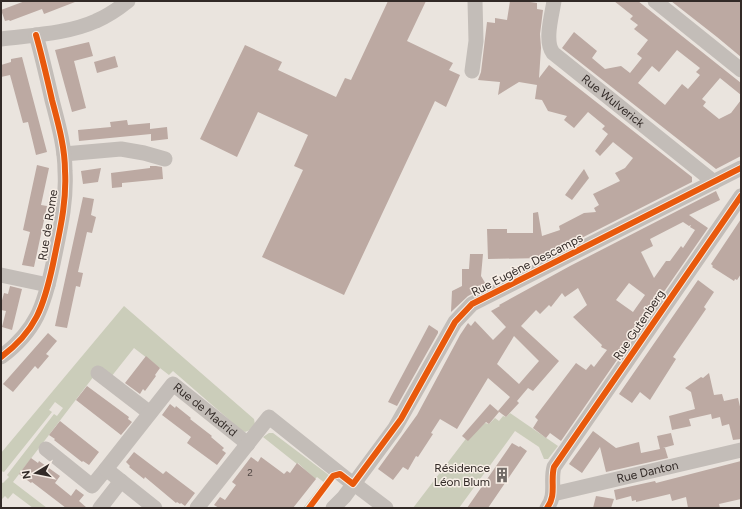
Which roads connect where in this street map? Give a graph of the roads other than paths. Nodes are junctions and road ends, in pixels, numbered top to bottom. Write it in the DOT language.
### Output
graph roads {
  1 [pos="128,1"];
  2 [pos="475,1"];
  3 [pos="554,1"];
  4 [pos="655,1"];
  5 [pos="36,35"];
  6 [pos="1,39"];
  7 [pos="741,70"];
  8 [pos="472,71"];
  9 [pos="64,154"];
  10 [pos="165,159"];
  11 [pos="741,168"];
  12 [pos="714,182"];
  13 [pos="741,197"];
  14 [pos="1,275"];
  15 [pos="48,285"];
  16 [pos="1,357"];
  17 [pos="98,373"];
  18 [pos="150,413"];
  19 [pos="248,444"];
  20 [pos="46,449"];
  21 [pos="741,450"];
  22 [pos="106,468"];
  23 [pos="121,481"];
  24 [pos="353,484"];
  25 [pos="552,504"];
  26 [pos="100,508"];
  27 [pos="155,508"];
  28 [pos="197,508"];
  29 [pos="333,508"];
  30 [pos="386,508"];
  1 -- 5 [label="street"];
  2 -- 8 [label="street"];
  3 -- 12 [label="street, Rue Wulverick"];
  4 -- 7 [label="street"];
  5 -- 6 [label="street"];
  5 -- 9 [label="street, Rue de Rome"];
  9 -- 10 [label="street"];
  9 -- 15 [label="street, Rue de Rome"];
  11 -- 12 [label="street, Rue Eugène Descamps"];
  12 -- 24 [label="street, Rue Eugène Descamps"];
  13 -- 25 [label="street, Rue Gutenberg"];
  14 -- 15 [label="street"];
  15 -- 16 [label="street, Rue de Rome"];
  17 -- 18 [label="street"];
  18 -- 19 [label="street, Rue de Madrid"];
  18 -- 22 [label="street, Rue de Madrid"];
  19 -- 24 [label="street, Rue de Madrid"];
  19 -- 28 [label="street, Rue de Madrid"];
  20 -- 22 [label="street, Rue de Madrid"];
  21 -- 25 [label="street, Rue Danton"];
  22 -- 23 [label="street"];
  23 -- 26 [label="street"];
  23 -- 27 [label="street"];
  24 -- 29 [label="street, Rue Eugène Descamps"];
  24 -- 30 [label="street"];
}
